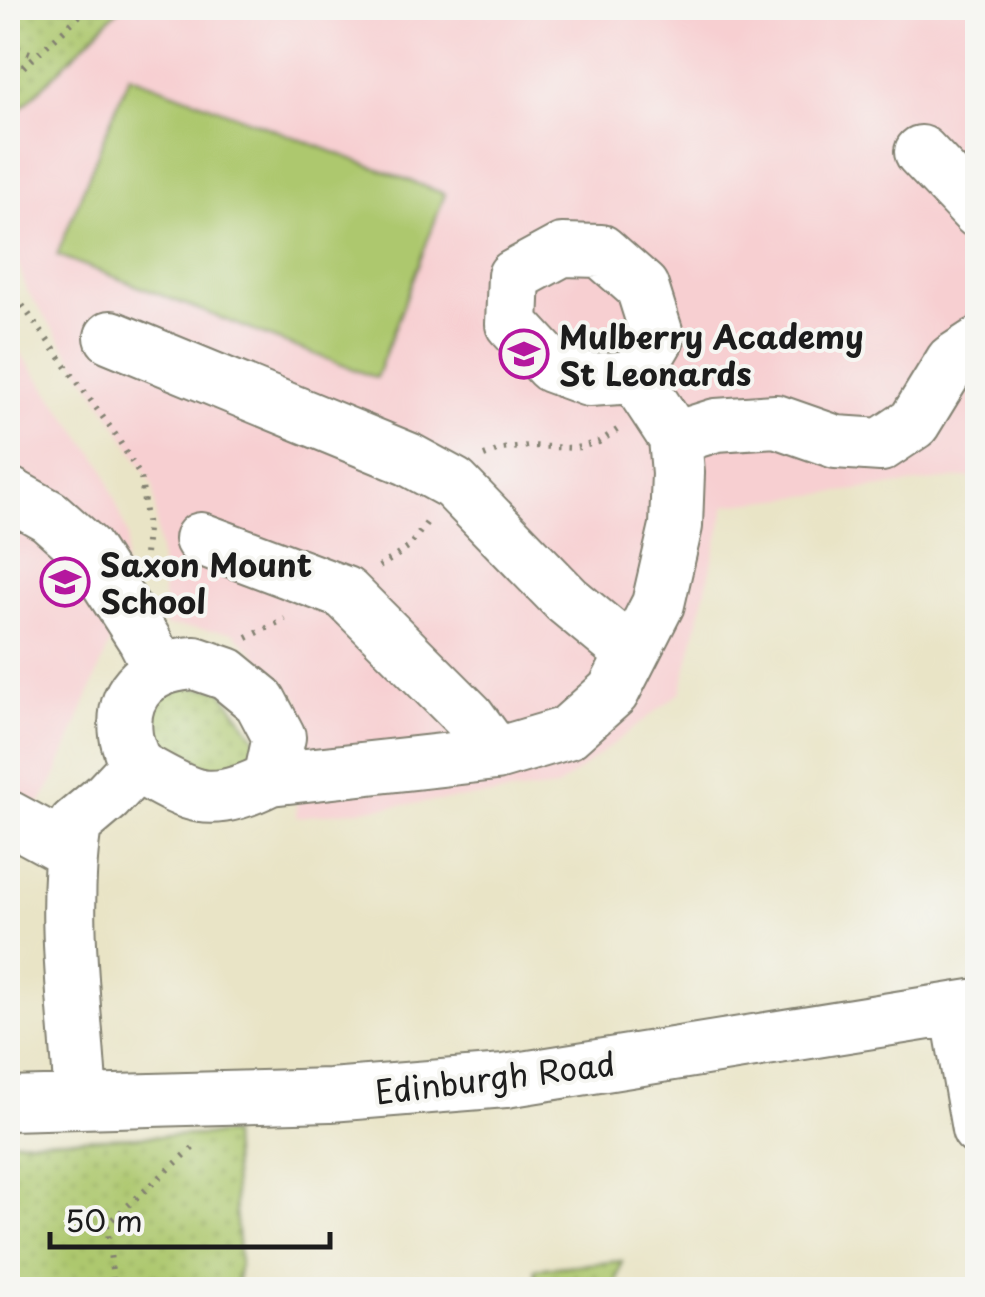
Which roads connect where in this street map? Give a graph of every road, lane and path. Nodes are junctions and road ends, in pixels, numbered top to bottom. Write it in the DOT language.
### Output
graph roads {
  1 [pos="88,8"];
  2 [pos="8,44"];
  3 [pos="35,55"];
  4 [pos="8,81"];
  5 [pos="921,152"];
  6 [pos="978,212"];
  7 [pos="8,278"];
  8 [pos="111,337"];
  9 [pos="978,344"];
  10 [pos="635,377"];
  11 [pos="676,438"];
  12 [pos="8,492"];
  13 [pos="201,539"];
  14 [pos="144,563"];
  15 [pos="631,654"];
  16 [pos="160,670"];
  17 [pos="496,754"];
  18 [pos="136,766"];
  19 [pos="270,779"];
  20 [pos="8,816"];
  21 [pos="71,852"];
  22 [pos="967,1007"];
  23 [pos="196,1099"];
  24 [pos="81,1102"];
  25 [pos="8,1104"];
  26 [pos="978,1128"];
  27 [pos="114,1290"];
  1 -- 3 [label="path"];
  2 -- 3 [label="path"];
  3 -- 4 [label="path"];
  5 -- 6 [label="street"];
  7 -- 14 [label="path"];
  8 -- 15 [label="street"];
  9 -- 11 [label="street"];
  10 -- 11 [label="street"];
  11 -- 15 [label="street"];
  12 -- 16 [label="street"];
  13 -- 17 [label="street"];
  15 -- 17 [label="street"];
  16 -- 18 [label="street"];
  16 -- 19 [label="street"];
  17 -- 19 [label="street"];
  18 -- 19 [label="street"];
  18 -- 21 [label="street"];
  20 -- 21 [label="street"];
  21 -- 24 [label="street"];
  22 -- 23 [label="street, Edinburgh Road"];
  22 -- 26 [label="street"];
  23 -- 24 [label="street, Edinburgh Road"];
  23 -- 27 [label="path"];
  24 -- 25 [label="street, Edinburgh Road"];
}
